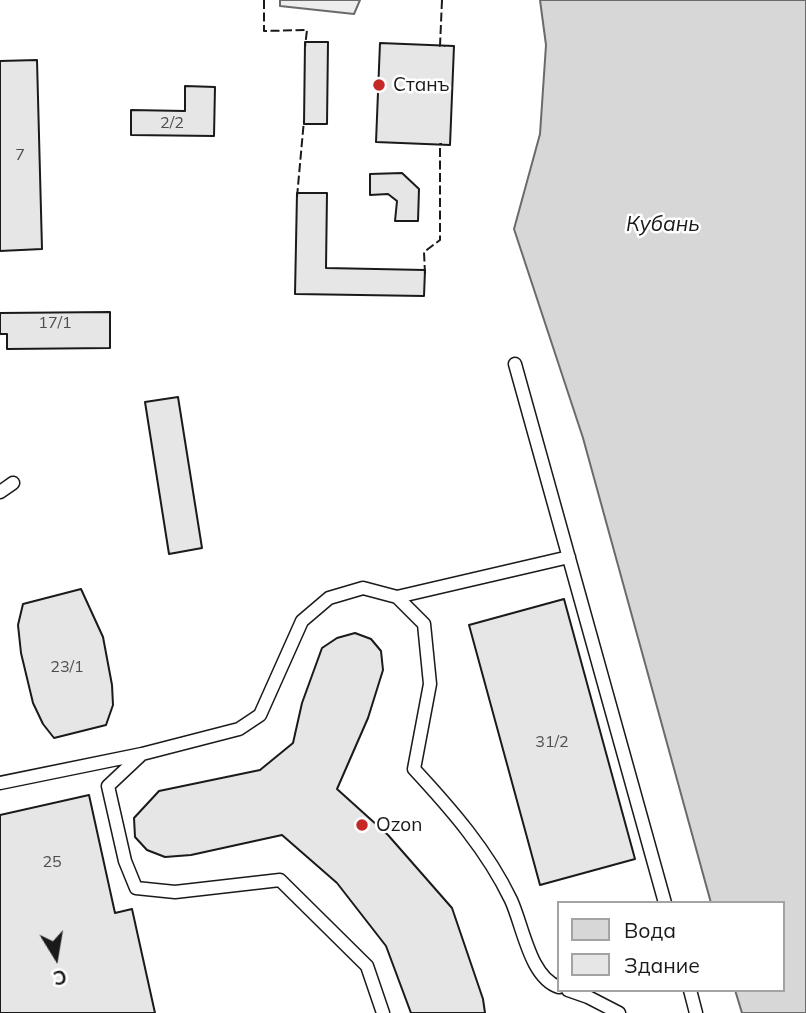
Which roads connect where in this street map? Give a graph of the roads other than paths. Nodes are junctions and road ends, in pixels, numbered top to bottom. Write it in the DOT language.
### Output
graph roads {
  1 [pos="514,364"];
  2 [pos="13,483"];
  3 [pos="0,492"];
  4 [pos="569,557"];
  5 [pos="397,597"];
  6 [pos="142,754"];
  7 [pos="0,783"];
  8 [pos="664,901"];
  9 [pos="558,987"];
  10 [pos="574,992"];
  11 [pos="691,992"];
  12 [pos="383,1013"];
  13 [pos="619,1013"];
  14 [pos="696,1013"];
  1 -- 4 [label="lane"];
  2 -- 3 [label="lane"];
  4 -- 5 [label="lane"];
  4 -- 8 [label="lane"];
  5 -- 6 [label="lane"];
  5 -- 9 [label="lane"];
  6 -- 7 [label="lane"];
  6 -- 12 [label="lane"];
  10 -- 13 [label="lane"];
  11 -- 14 [label="lane"];
}
